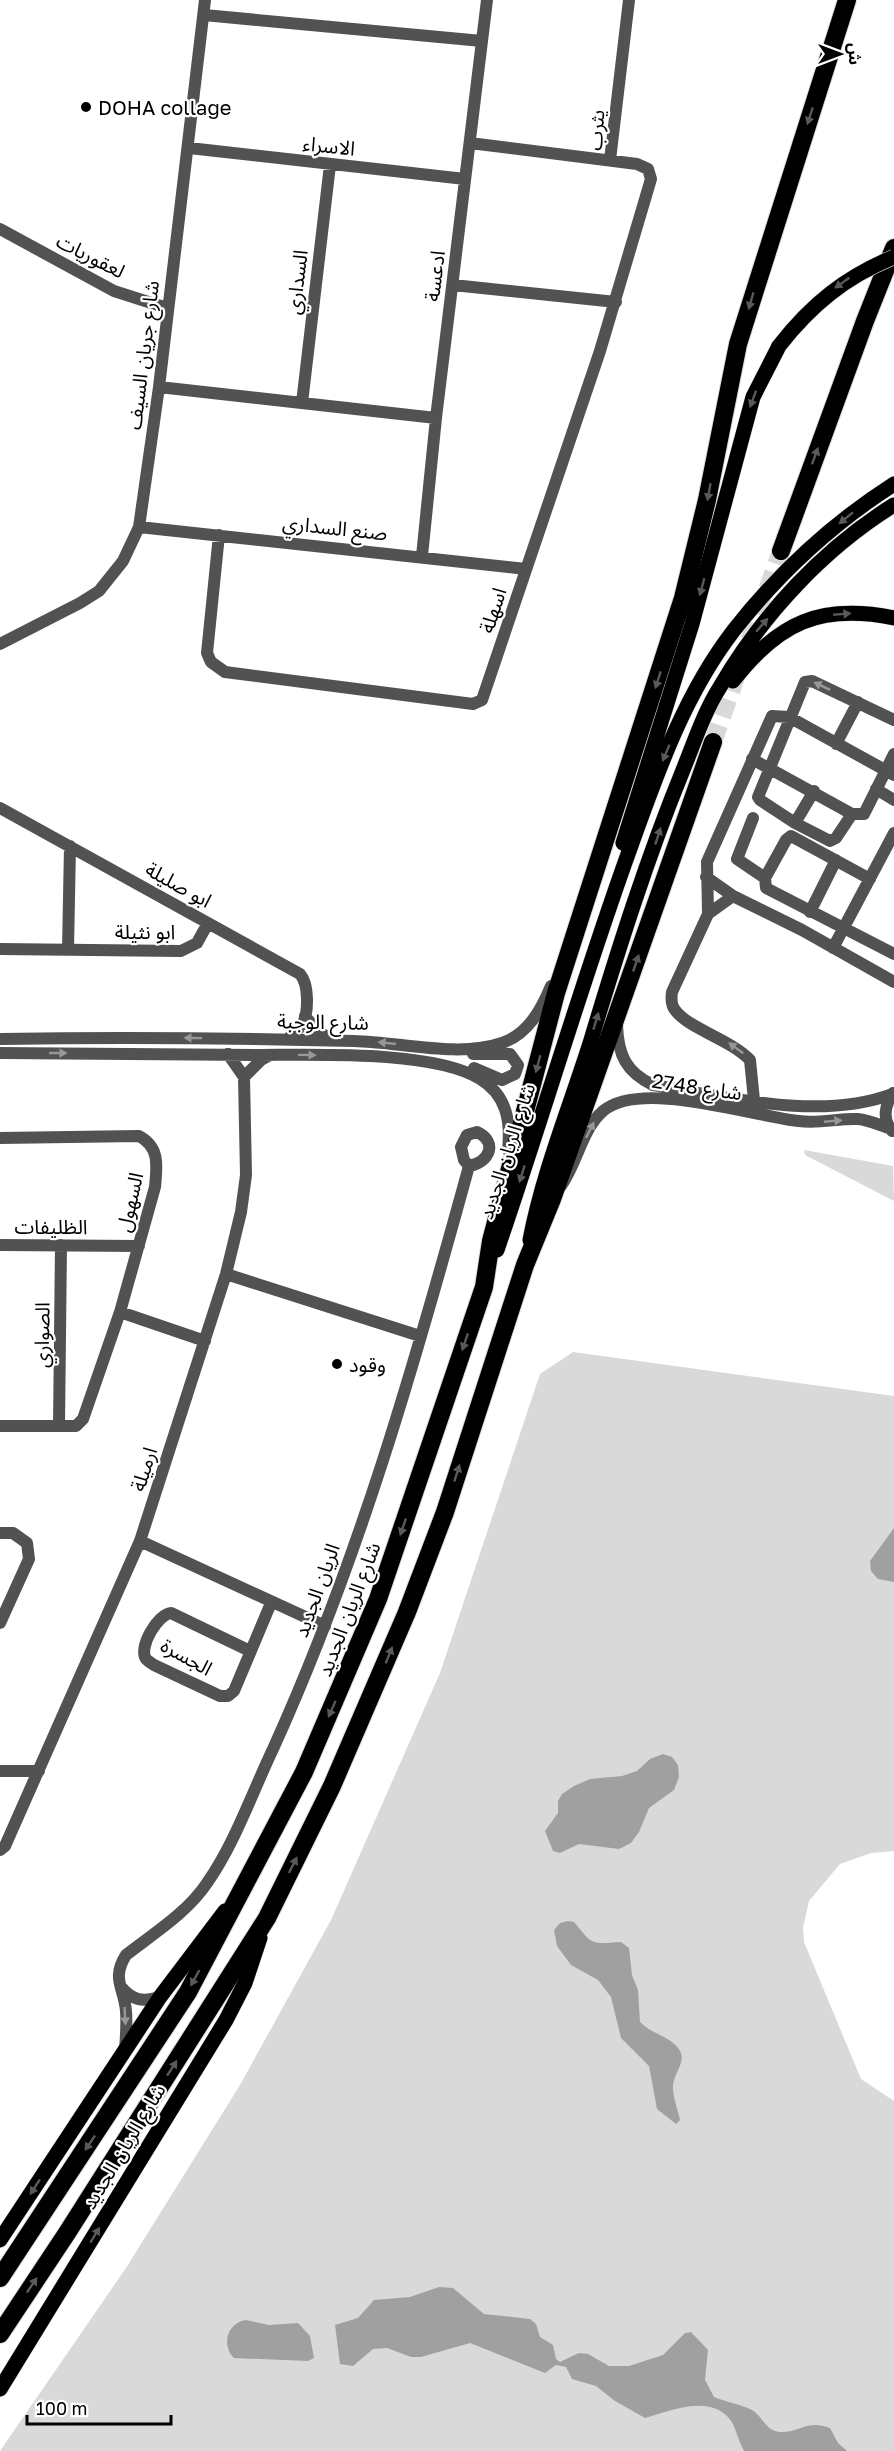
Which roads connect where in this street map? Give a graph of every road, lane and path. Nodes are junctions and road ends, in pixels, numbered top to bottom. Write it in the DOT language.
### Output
graph roads {
  1 [pos="205,0"];
  2 [pos="487,0"];
  3 [pos="629,0"];
  4 [pos="847,0"];
  5 [pos="204,15"];
  6 [pos="482,41"];
  7 [pos="470,143"];
  8 [pos="189,148"];
  9 [pos="610,160"];
  10 [pos="330,165"];
  11 [pos="465,179"];
  12 [pos="0,229"];
  13 [pos="894,248"];
  14 [pos="894,256"];
  15 [pos="453,285"];
  16 [pos="616,302"];
  17 [pos="167,308"];
  18 [pos="159,387"];
  19 [pos="302,404"];
  20 [pos="436,418"];
  21 [pos="894,484"];
  22 [pos="894,505"];
  23 [pos="139,527"];
  24 [pos="219,535"];
  25 [pos="781,551"];
  26 [pos="422,556"];
  27 [pos="526,569"];
  28 [pos="894,618"];
  29 [pos="0,644"];
  30 [pos="858,702"];
  31 [pos="789,717"];
  32 [pos="894,720"];
  33 [pos="695,742"];
  34 [pos="713,742"];
  35 [pos="836,744"];
  36 [pos="894,754"];
  37 [pos="752,759"];
  38 [pos="771,767"];
  39 [pos="890,773"];
  40 [pos="876,789"];
  41 [pos="814,791"];
  42 [pos="894,800"];
  43 [pos="0,808"];
  44 [pos="852,814"];
  45 [pos="753,818"];
  46 [pos="795,823"];
  47 [pos="894,833"];
  48 [pos="70,846"];
  49 [pos="836,860"];
  50 [pos="705,877"];
  51 [pos="765,878"];
  52 [pos="870,879"];
  53 [pos="733,896"];
  54 [pos="610,905"];
  55 [pos="810,912"];
  56 [pos="708,914"];
  57 [pos="208,923"];
  58 [pos="577,927"];
  59 [pos="844,927"];
  60 [pos="833,948"];
  61 [pos="0,949"];
  62 [pos="68,950"];
  63 [pos="894,954"];
  64 [pos="893,978"];
  65 [pos="305,1016"];
  66 [pos="617,1018"];
  67 [pos="0,1039"];
  68 [pos="288,1039"];
  69 [pos="333,1040"];
  70 [pos="446,1050"];
  71 [pos="0,1053"];
  72 [pos="228,1054"];
  73 [pos="270,1055"];
  74 [pos="438,1063"];
  75 [pos="244,1077"];
  76 [pos="893,1093"];
  77 [pos="754,1100"];
  78 [pos="786,1104"];
  79 [pos="785,1120"];
  80 [pos="891,1131"];
  81 [pos="0,1138"];
  82 [pos="469,1166"];
  83 [pos="505,1186"];
  84 [pos="552,1199"];
  85 [pos="0,1245"];
  86 [pos="61,1245"];
  87 [pos="139,1246"];
  88 [pos="525,1265"];
  89 [pos="226,1274"];
  90 [pos="484,1287"];
  91 [pos="120,1312"];
  92 [pos="420,1336"];
  93 [pos="205,1341"];
  94 [pos="0,1426"];
  95 [pos="59,1426"];
  96 [pos="0,1533"];
  97 [pos="140,1541"];
  98 [pos="271,1603"];
  99 [pos="0,1623"];
  100 [pos="325,1626"];
  101 [pos="250,1651"];
  102 [pos="0,1771"];
  103 [pos="39,1771"];
  104 [pos="0,1850"];
  105 [pos="243,1890"];
  106 [pos="267,1918"];
  107 [pos="118,1983"];
  108 [pos="160,1997"];
  109 [pos="124,2050"];
  110 [pos="0,2240"];
  111 [pos="0,2277"];
  112 [pos="0,2334"];
  113 [pos="4,2378"];
  114 [pos="0,2389"];
  1 -- 5 [label="street, شارع جريان السيف"];
  2 -- 6 [label="street, ادعسة"];
  3 -- 9 [label="street, يثرب"];
  4 -- 58 [label="highway, one-way"];
  5 -- 6 [label="street"];
  5 -- 8 [label="street, شارع جريان السيف"];
  6 -- 7 [label="street, ادعسة"];
  7 -- 9 [label="street"];
  7 -- 11 [label="street, ادعسة"];
  8 -- 10 [label="street, الاسراء"];
  8 -- 17 [label="street, شارع جريان السيف"];
  9 -- 16 [label="street, يثرب"];
  10 -- 11 [label="street, الاسراء"];
  10 -- 19 [label="street, السداري"];
  11 -- 15 [label="street, ادعسة"];
  12 -- 17 [label="street, لعقوريات"];
  25 -- 13 [label="highway, one-way"];
  14 -- 54 [label="main road, one-way, bridge"];
  15 -- 16 [label="street"];
  15 -- 20 [label="street, ادعسة"];
  16 -- 27 [label="street, اسهلة"];
  17 -- 18 [label="street, شارع جريان السيف"];
  18 -- 19 [label="street"];
  18 -- 23 [label="street, شارع جريان السيف"];
  19 -- 20 [label="street"];
  20 -- 26 [label="street, ادعسة"];
  21 -- 54 [label="main road, شارع الريان الجديد, one-way"];
  33 -- 22 [label="main road, شارع الريان الجديد, one-way"];
  23 -- 24 [label="street, صنع السداري"];
  23 -- 29 [label="street, شارع جريان السيف"];
  24 -- 26 [label="street, صنع السداري"];
  24 -- 27 [label="street, اسهلة"];
  26 -- 27 [label="street, صنع السداري"];
  33 -- 28 [label="main road, one-way"];
  30 -- 31 [label="street, one-way"];
  30 -- 32 [label="street"];
  30 -- 35 [label="street"];
  31 -- 35 [label="street"];
  31 -- 37 [label="street"];
  31 -- 38 [label="street"];
  88 -- 33 [label="main road, شارع الريان الجديد, one-way"];
  66 -- 34 [label="highway, one-way"];
  35 -- 39 [label="street"];
  36 -- 39 [label="street"];
  37 -- 38 [label="street"];
  37 -- 50 [label="street"];
  38 -- 41 [label="street"];
  38 -- 46 [label="street"];
  39 -- 40 [label="street"];
  40 -- 42 [label="street"];
  40 -- 44 [label="street"];
  41 -- 44 [label="street"];
  41 -- 46 [label="street"];
  43 -- 48 [label="street, ابو صليلة"];
  44 -- 46 [label="street"];
  45 -- 51 [label="street"];
  47 -- 52 [label="street"];
  48 -- 57 [label="street, ابو صليلة"];
  48 -- 62 [label="street"];
  49 -- 51 [label="street"];
  49 -- 52 [label="street"];
  49 -- 55 [label="street"];
  50 -- 53 [label="street"];
  50 -- 56 [label="street"];
  51 -- 55 [label="street"];
  52 -- 59 [label="street"];
  53 -- 56 [label="street"];
  53 -- 60 [label="street"];
  54 -- 90 [label="main road, شارع الريان الجديد, one-way"];
  55 -- 59 [label="street"];
  77 -- 56 [label="street, one-way"];
  57 -- 62 [label="street, ابو نثيلة"];
  57 -- 65 [label="street, ابو صليلة"];
  58 -- 70 [label="street, شارع الوجبة"];
  58 -- 83 [label="highway, one-way"];
  59 -- 60 [label="street"];
  59 -- 63 [label="street"];
  60 -- 64 [label="street"];
  61 -- 62 [label="street, ابو نثيلة"];
  65 -- 68 [label="street"];
  65 -- 69 [label="street"];
  66 -- 77 [label="street, شارع 2748"];
  66 -- 84 [label="highway"];
  68 -- 67 [label="street, شارع الوجبة, one-way"];
  68 -- 69 [label="street, شارع الوجبة"];
  70 -- 69 [label="street, شارع الوجبة, one-way"];
  70 -- 74 [label="street"];
  71 -- 72 [label="street, شارع الوجبة, one-way"];
  72 -- 73 [label="street, شارع الوجبة"];
  72 -- 75 [label="street"];
  73 -- 74 [label="street, شارع الوجبة, one-way"];
  73 -- 75 [label="street"];
  74 -- 83 [label="street, شارع الوجبة"];
  75 -- 89 [label="street, ارميلة"];
  76 -- 78 [label="street, شارع 2748"];
  76 -- 80 [label="street"];
  77 -- 78 [label="street, شارع 2748"];
  78 -- 79 [label="street"];
  79 -- 80 [label="street, شارع 2748, one-way"];
  84 -- 79 [label="street, شارع 2748, one-way"];
  81 -- 87 [label="street, السهول"];
  82 -- 92 [label="street, الريان الجديد"];
  83 -- 90 [label="highway"];
  84 -- 88 [label="highway"];
  85 -- 86 [label="street, الظليفات"];
  86 -- 87 [label="street, الظليفات"];
  86 -- 95 [label="street, الصواري"];
  87 -- 91 [label="street, السهول"];
  106 -- 88 [label="highway, شارع الريان الجديد, one-way"];
  89 -- 92 [label="street"];
  89 -- 93 [label="street, ارميلة"];
  90 -- 105 [label="highway, شارع الريان الجديد, one-way"];
  91 -- 93 [label="street"];
  91 -- 95 [label="street, السهول"];
  92 -- 100 [label="street, الريان الجديد"];
  93 -- 97 [label="street, ارميلة"];
  94 -- 95 [label="street, السهول"];
  96 -- 99 [label="street"];
  97 -- 98 [label="street"];
  97 -- 103 [label="street, ارميلة"];
  98 -- 100 [label="street"];
  98 -- 101 [label="street, الجسرة"];
  100 -- 107 [label="street, الريان الجديد"];
  101 -- 101 [label="street, الجسرة"];
  102 -- 103 [label="street"];
  103 -- 104 [label="street, ارميلة"];
  105 -- 108 [label="main road, شارع الريان الجديد"];
  105 -- 111 [label="highway, شارع الريان الجديد, one-way"];
  112 -- 106 [label="highway, شارع الريان الجديد, one-way"];
  113 -- 106 [label="main road, شارع الريان الجديد, one-way"];
  107 -- 108 [label="street"];
  107 -- 109 [label="street, one-way"];
  108 -- 109 [label="main road, شارع الريان الجديد"];
  109 -- 110 [label="main road, شارع الريان الجديد, one-way"];
  113 -- 114 [label="main road, شارع الريان الجديد"];
}
